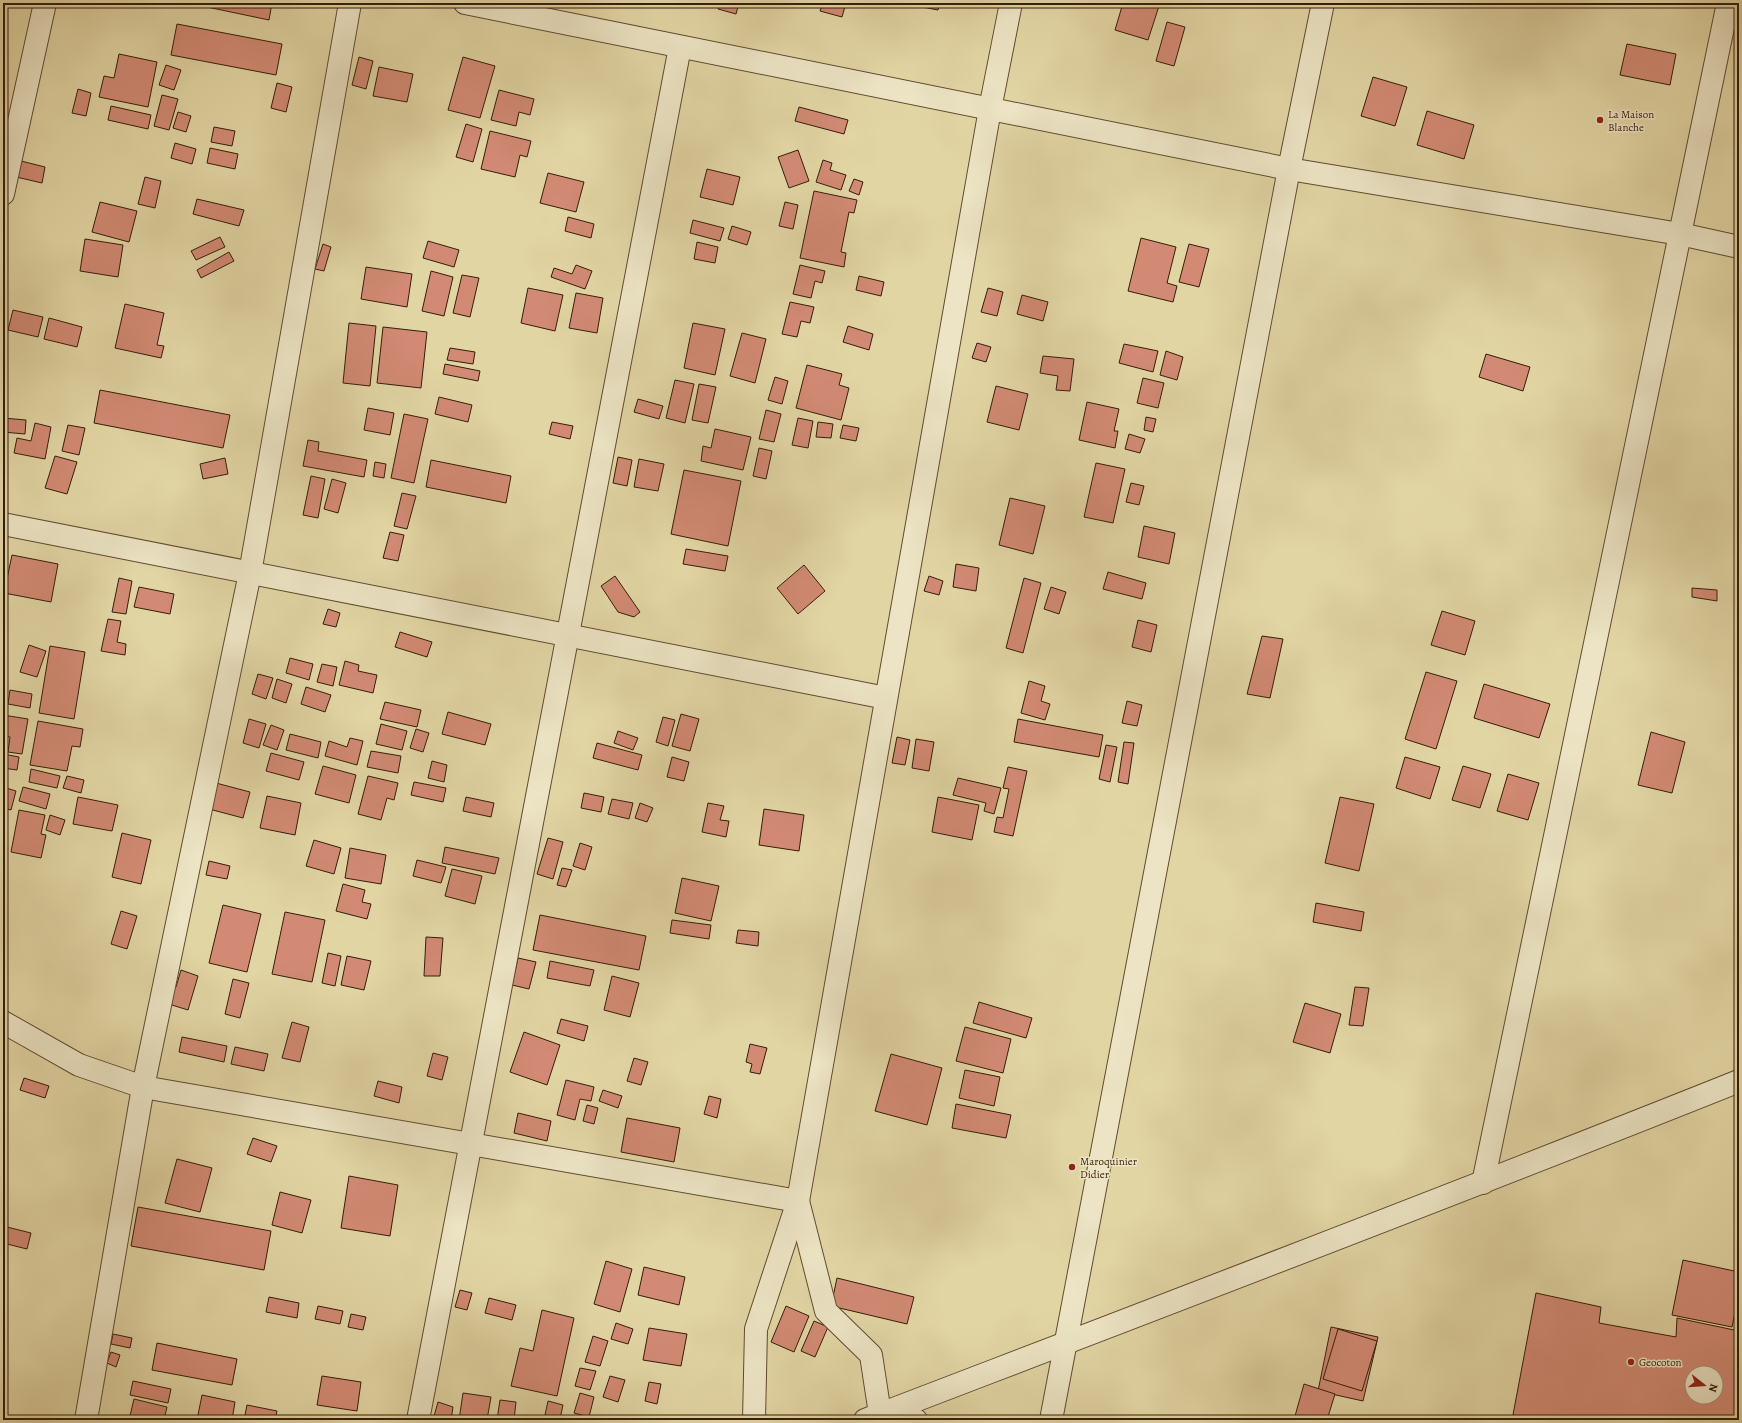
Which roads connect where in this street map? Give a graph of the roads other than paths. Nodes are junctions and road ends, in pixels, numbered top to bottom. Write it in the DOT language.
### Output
graph roads {
  1 [pos="45,3"];
  2 [pos="350,3"];
  3 [pos="465,3"];
  4 [pos="1010,3"];
  5 [pos="1323,3"];
  6 [pos="1728,3"];
  7 [pos="509,7"];
  8 [pos="680,46"];
  9 [pos="990,109"];
  10 [pos="1289,169"];
  11 [pos="3,194"];
  12 [pos="1680,234"];
  13 [pos="1739,247"];
  14 [pos="3,524"];
  15 [pos="250,573"];
  16 [pos="567,635"];
  17 [pos="886,698"];
  18 [pos="3,1022"];
  19 [pos="1739,1081"];
  20 [pos="142,1087"];
  21 [pos="471,1144"];
  22 [pos="1483,1183"];
  23 [pos="798,1201"];
  24 [pos="1068,1341"];
  25 [pos="872,1417"];
  26 [pos="86,1420"];
  27 [pos="418,1420"];
  28 [pos="754,1420"];
  29 [pos="916,1420"];
  30 [pos="1052,1420"];
  1 -- 11 [label="street"];
  2 -- 15 [label="street"];
  3 -- 7 [label="street"];
  4 -- 9 [label="street"];
  5 -- 10 [label="street"];
  6 -- 12 [label="street"];
  7 -- 8 [label="street"];
  8 -- 9 [label="street"];
  8 -- 16 [label="street"];
  9 -- 10 [label="street"];
  9 -- 17 [label="street"];
  10 -- 12 [label="street"];
  10 -- 24 [label="street"];
  12 -- 13 [label="street"];
  12 -- 22 [label="street"];
  14 -- 15 [label="street"];
  15 -- 16 [label="street"];
  15 -- 20 [label="street"];
  16 -- 17 [label="street"];
  16 -- 21 [label="street"];
  17 -- 23 [label="street"];
  18 -- 20 [label="street"];
  19 -- 22 [label="street"];
  20 -- 21 [label="street"];
  20 -- 26 [label="street"];
  21 -- 23 [label="street"];
  21 -- 27 [label="street"];
  22 -- 24 [label="street"];
  23 -- 25 [label="street"];
  23 -- 28 [label="street"];
  24 -- 25 [label="street"];
  24 -- 30 [label="street"];
  25 -- 29 [label="street"];
}
